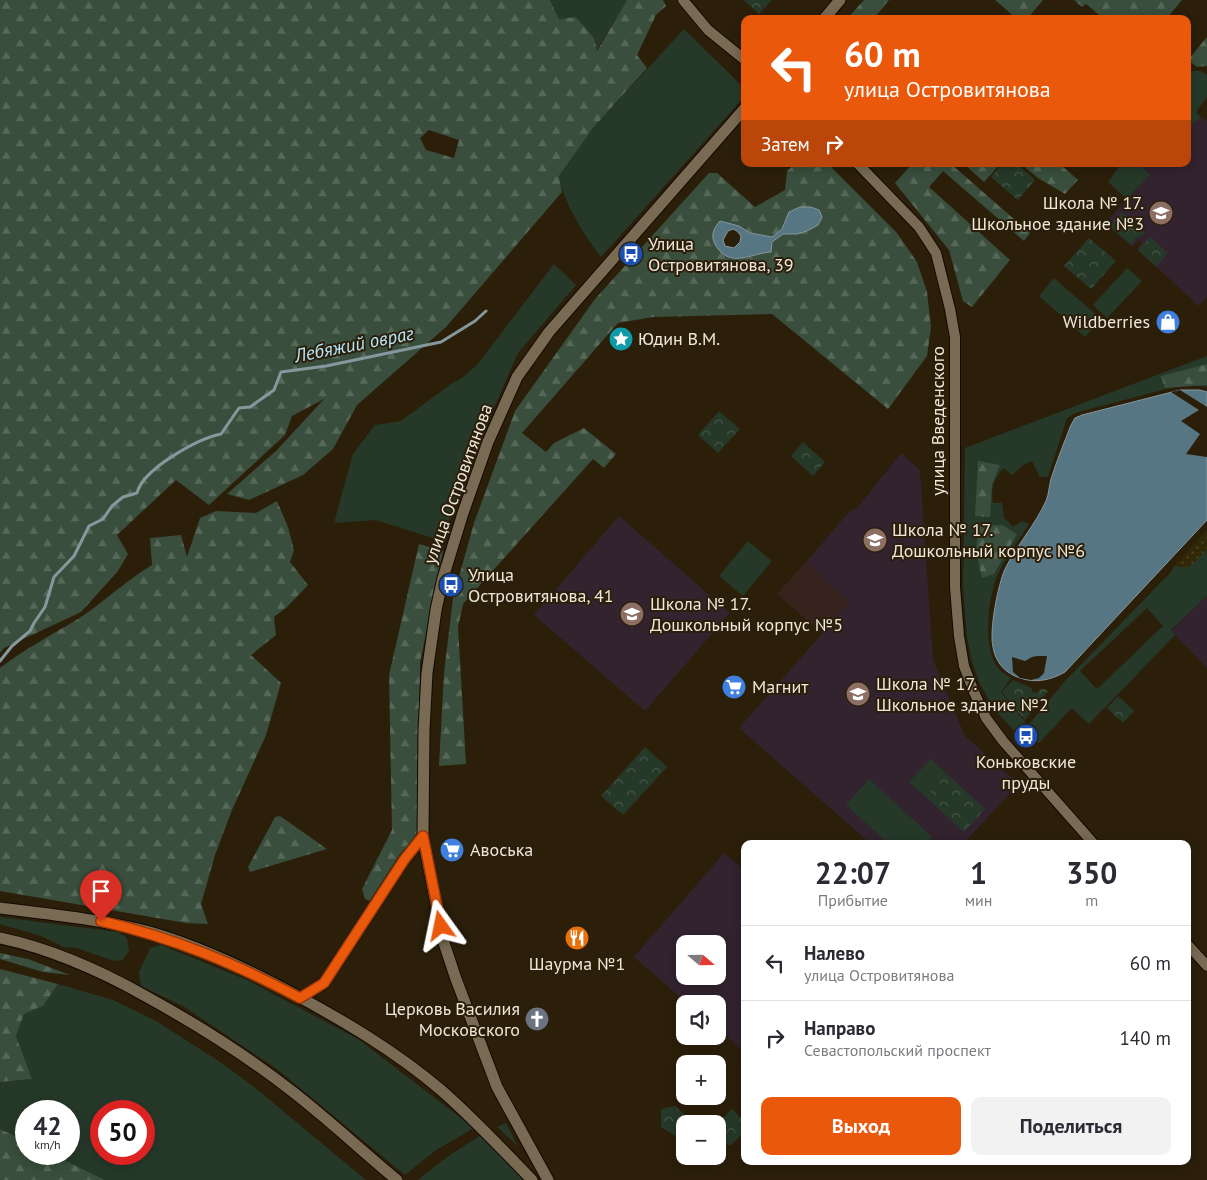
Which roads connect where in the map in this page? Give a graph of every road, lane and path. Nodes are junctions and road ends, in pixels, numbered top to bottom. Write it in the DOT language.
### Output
graph roads {
  1 [pos="683,0"];
  2 [pos="840,0"];
  3 [pos="827,15"];
  4 [pos="741,57"];
  5 [pos="741,113"];
  6 [pos="861,167"];
  7 [pos="423,836"];
  8 [pos="1090,840"];
  9 [pos="0,908"];
  10 [pos="0,938"];
  11 [pos="1191,948"];
  12 [pos="1207,966"];
  13 [pos="300,998"];
  14 [pos="397,1180"];
  15 [pos="532,1180"];
  16 [pos="548,1180"];
  1 -- 4 [label="street"];
  2 -- 3 [label="main road"];
  5 -- 7 [label="main road, улица Островитянова"];
  6 -- 8 [label="street, улица Введенского"];
  7 -- 13 [label="main road"];
  7 -- 16 [label="main road, улица Островитянова"];
  9 -- 13 [label="main road"];
  10 -- 14 [label="main road"];
  11 -- 12 [label="street"];
  13 -- 15 [label="main road"];
}
